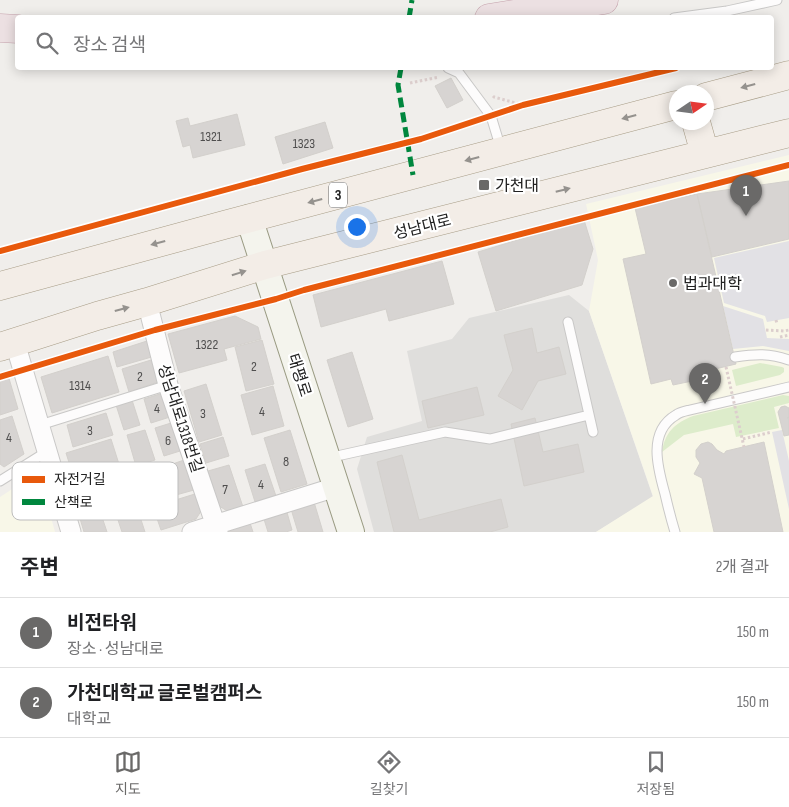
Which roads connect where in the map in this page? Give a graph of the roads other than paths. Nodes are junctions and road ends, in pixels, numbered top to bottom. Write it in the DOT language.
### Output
graph roads {
  1 [pos="604,0"];
  2 [pos="777,0"];
  3 [pos="508,15"];
  4 [pos="697,15"];
  5 [pos="0,28"];
  6 [pos="15,29"];
  7 [pos="452,70"];
  8 [pos="789,75"];
  9 [pos="714,95"];
  10 [pos="669,107"];
  11 [pos="698,130"];
  12 [pos="789,133"];
  13 [pos="502,152"];
  14 [pos="705,154"];
  15 [pos="250,218"];
  16 [pos="265,266"];
  17 [pos="0,286"];
  18 [pos="147,302"];
  19 [pos="568,322"];
  20 [pos="8,345"];
  21 [pos="735,358"];
  22 [pos="789,360"];
  23 [pos="168,384"];
  24 [pos="789,387"];
  25 [pos="589,415"];
  26 [pos="40,426"];
  27 [pos="593,432"];
  28 [pos="48,451"];
  29 [pos="327,459"];
  30 [pos="30,462"];
  31 [pos="51,462"];
  32 [pos="12,474"];
  33 [pos="0,481"];
  34 [pos="336,487"];
  35 [pos="217,529"];
  36 [pos="192,532"];
  37 [pos="351,532"];
  38 [pos="674,532"];
  1 -- 3 [label="highway"];
  2 -- 4 [label="lane"];
  5 -- 6 [label="highway"];
  7 -- 13 [label="lane"];
  8 -- 9 [label="main road, one-way"];
  10 -- 13 [label="main road, 3, one-way"];
  11 -- 14 [label="main road"];
  12 -- 14 [label="main road, 성남대로"];
  13 -- 15 [label="main road, 3, one-way"];
  16 -- 14 [label="main road, 성남대로, one-way"];
  15 -- 16 [label="main road, 태평로"];
  15 -- 17 [label="main road, 3, one-way"];
  18 -- 16 [label="main road, 성남대로, one-way"];
  16 -- 29 [label="main road, 태평로"];
  20 -- 18 [label="main road, 성남대로, one-way"];
  18 -- 23 [label="street, 성남대로1318번길"];
  19 -- 25 [label="lane"];
  20 -- 26 [label="street"];
  21 -- 22 [label="lane"];
  23 -- 26 [label="lane"];
  23 -- 35 [label="street, 성남대로1318번길"];
  24 -- 38 [label="lane"];
  25 -- 27 [label="lane"];
  25 -- 29 [label="lane"];
  26 -- 28 [label="street"];
  28 -- 30 [label="lane"];
  28 -- 31 [label="street"];
  29 -- 34 [label="main road, 태평로"];
  32 -- 33 [label="lane"];
  34 -- 35 [label="street"];
  34 -- 37 [label="main road, 태평로"];
  35 -- 36 [label="street"];
}
